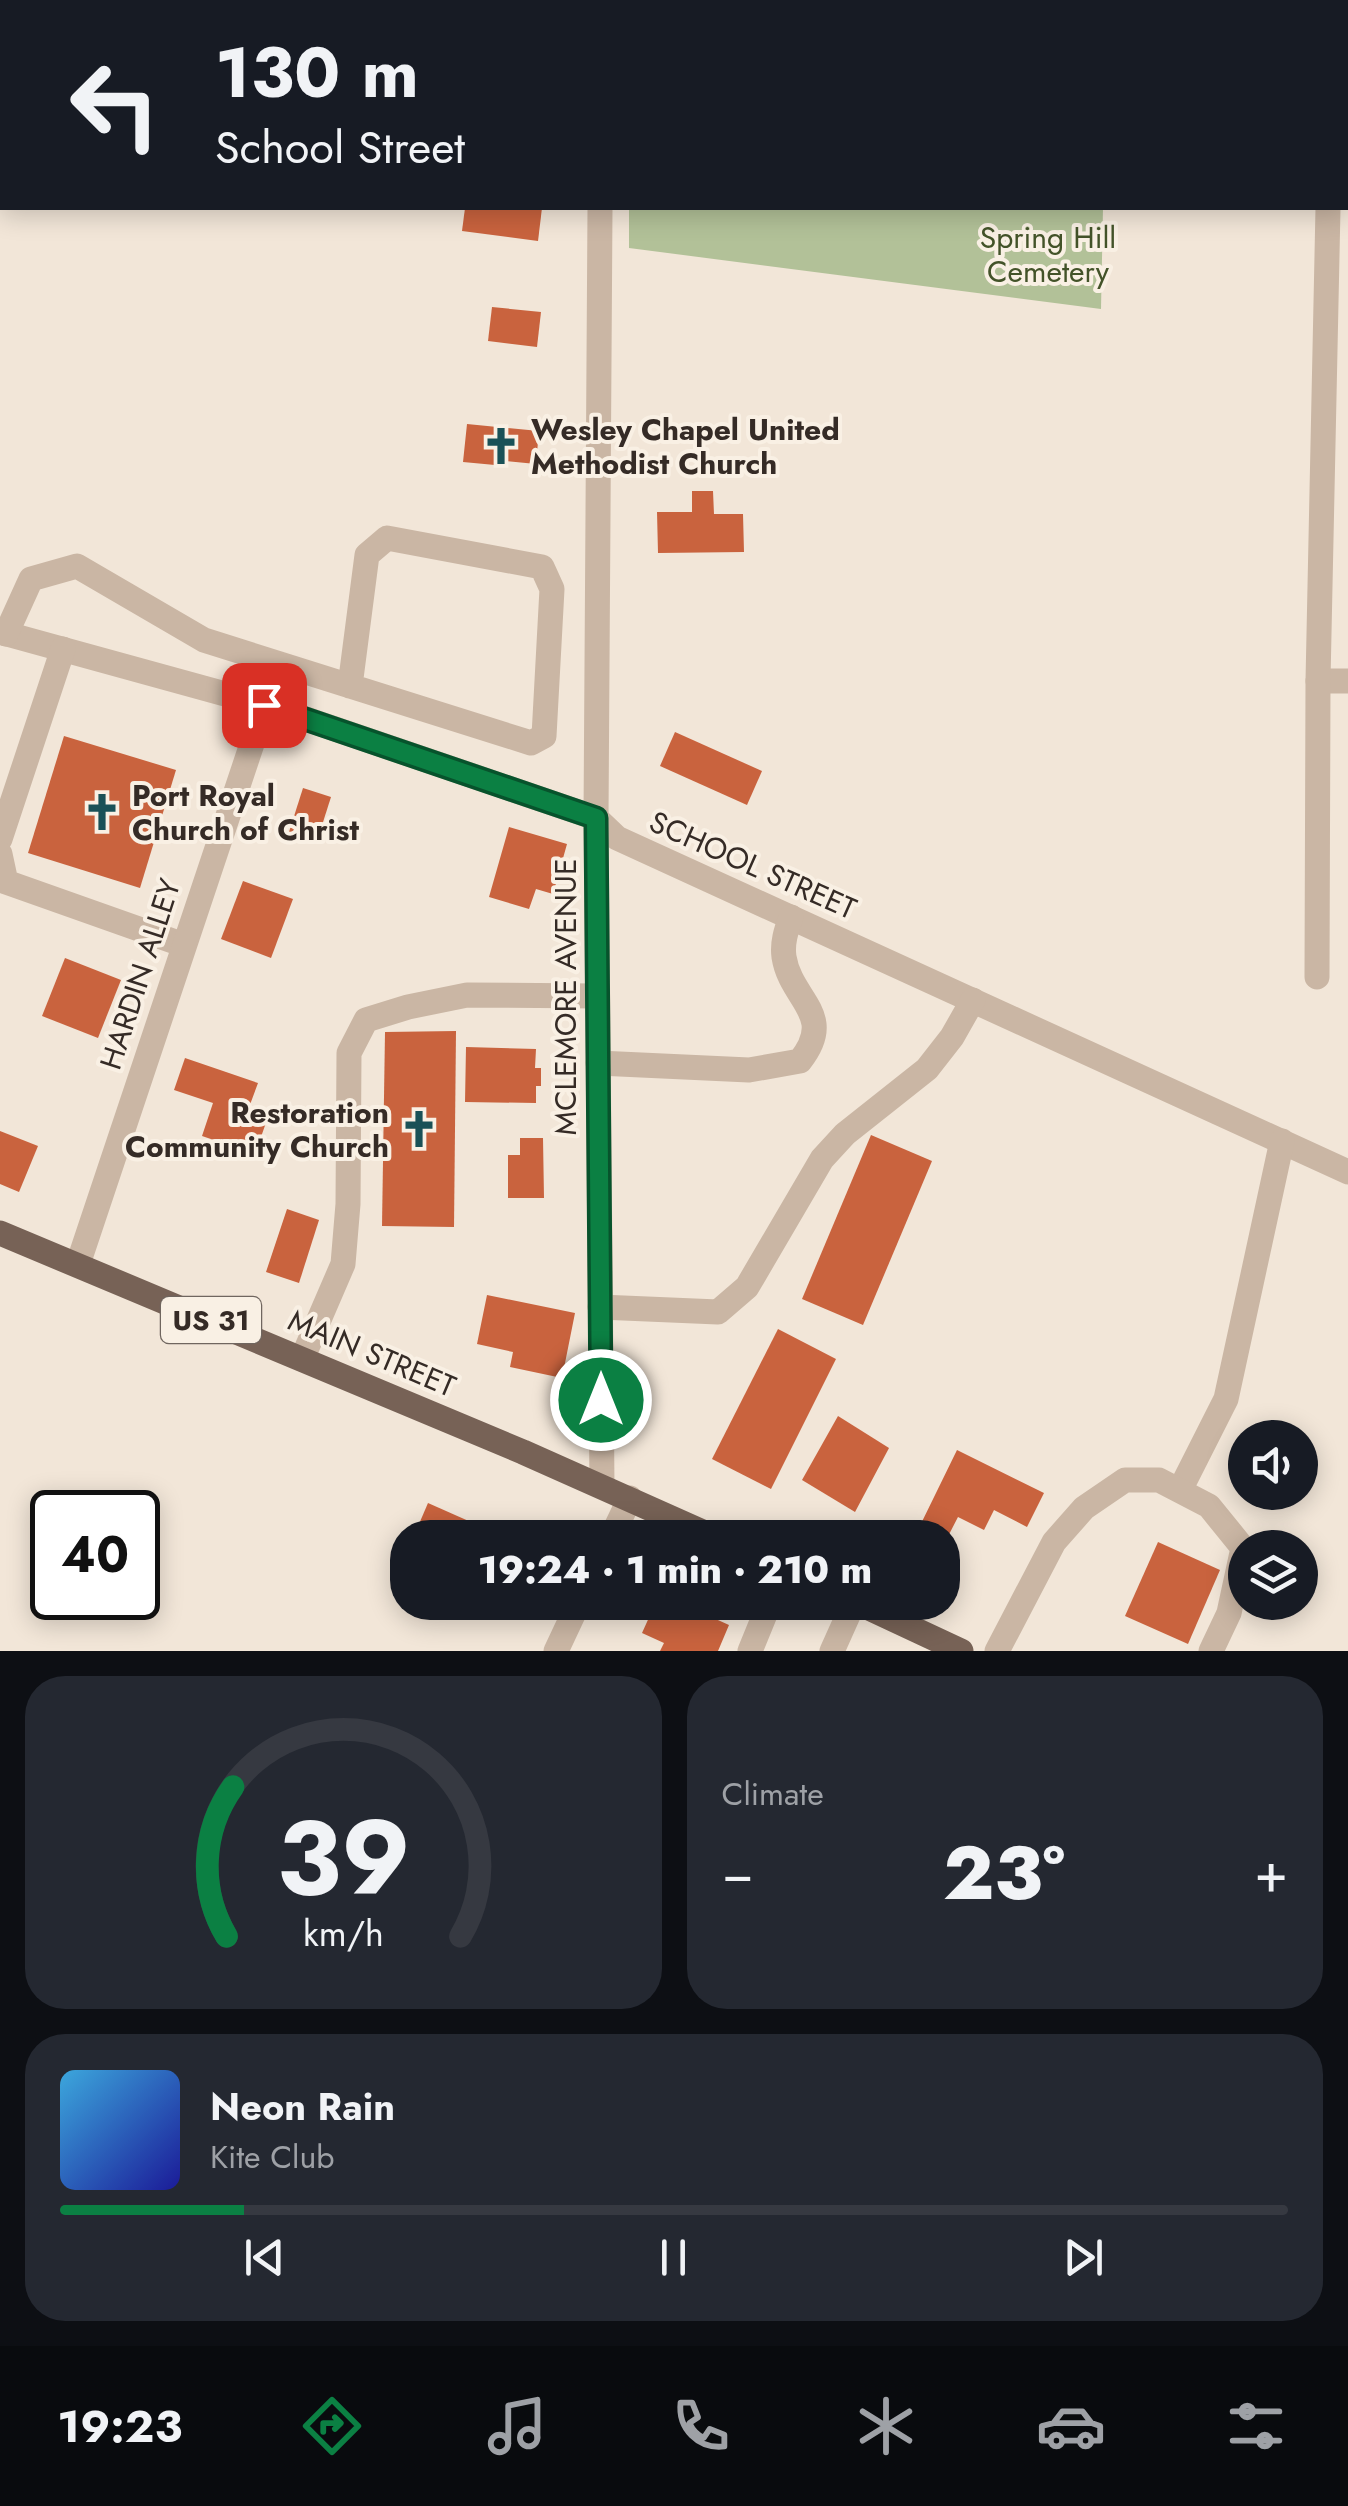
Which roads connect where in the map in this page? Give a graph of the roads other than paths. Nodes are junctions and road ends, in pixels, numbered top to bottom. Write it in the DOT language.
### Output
graph roads {
  1 [pos="600,210"];
  2 [pos="1328,210"];
  3 [pos="3,633"];
  4 [pos="63,650"];
  5 [pos="1318,681"];
  6 [pos="1348,681"];
  7 [pos="350,686"];
  8 [pos="264,705"];
  9 [pos="596,818"];
  10 [pos="0,840"];
  11 [pos="0,854"];
  12 [pos="790,917"];
  13 [pos="184,945"];
  14 [pos="1317,977"];
  15 [pos="598,996"];
  16 [pos="973,1000"];
  17 [pos="598,1063"];
  18 [pos="1282,1141"];
  19 [pos="1348,1172"];
  20 [pos="0,1232"];
  21 [pos="78,1264"];
  22 [pos="600,1307"];
  23 [pos="302,1359"];
  24 [pos="602,1486"];
  25 [pos="1180,1490"];
  26 [pos="630,1498"];
  27 [pos="620,1520"];
  28 [pos="677,1520"];
  29 [pos="571,1620"];
  30 [pos="763,1620"];
  31 [pos="847,1620"];
  32 [pos="894,1620"];
  33 [pos="556,1651"];
  34 [pos="750,1651"];
  35 [pos="832,1651"];
  36 [pos="961,1651"];
  37 [pos="997,1651"];
  38 [pos="1211,1651"];
  1 -- 9 [label="street, MCLEMORE AVENUE"];
  2 -- 5 [label="street"];
  3 -- 4 [label="street, SCHOOL STREET"];
  3 -- 7 [label="street"];
  4 -- 8 [label="street, SCHOOL STREET"];
  4 -- 10 [label="street"];
  5 -- 6 [label="street"];
  5 -- 14 [label="street"];
  7 -- 7 [label="street"];
  8 -- 9 [label="street, SCHOOL STREET"];
  8 -- 13 [label="street, HARDIN ALLEY"];
  9 -- 12 [label="street, SCHOOL STREET"];
  9 -- 15 [label="street, MCLEMORE AVENUE"];
  11 -- 13 [label="street"];
  12 -- 16 [label="street, SCHOOL STREET"];
  12 -- 17 [label="street"];
  13 -- 21 [label="street, HARDIN ALLEY"];
  15 -- 17 [label="street, MCLEMORE AVENUE"];
  15 -- 23 [label="street"];
  16 -- 18 [label="street, SCHOOL STREET"];
  16 -- 22 [label="street"];
  17 -- 22 [label="street, MCLEMORE AVENUE"];
  18 -- 19 [label="street, SCHOOL STREET"];
  18 -- 25 [label="street"];
  20 -- 21 [label="main road, MAIN STREET / US 31"];
  21 -- 23 [label="main road, MAIN STREET / US 31"];
  22 -- 24 [label="street, MCLEMORE AVENUE"];
  23 -- 24 [label="main road, MAIN STREET / US 31"];
  24 -- 26 [label="main road, MAIN STREET / US 31"];
  25 -- 37 [label="street"];
  25 -- 38 [label="street"];
  26 -- 27 [label="street"];
  26 -- 28 [label="main road, MAIN STREET / US 31"];
  29 -- 33 [label="street"];
  30 -- 34 [label="street"];
  31 -- 35 [label="street"];
  32 -- 36 [label="main road"];
}
